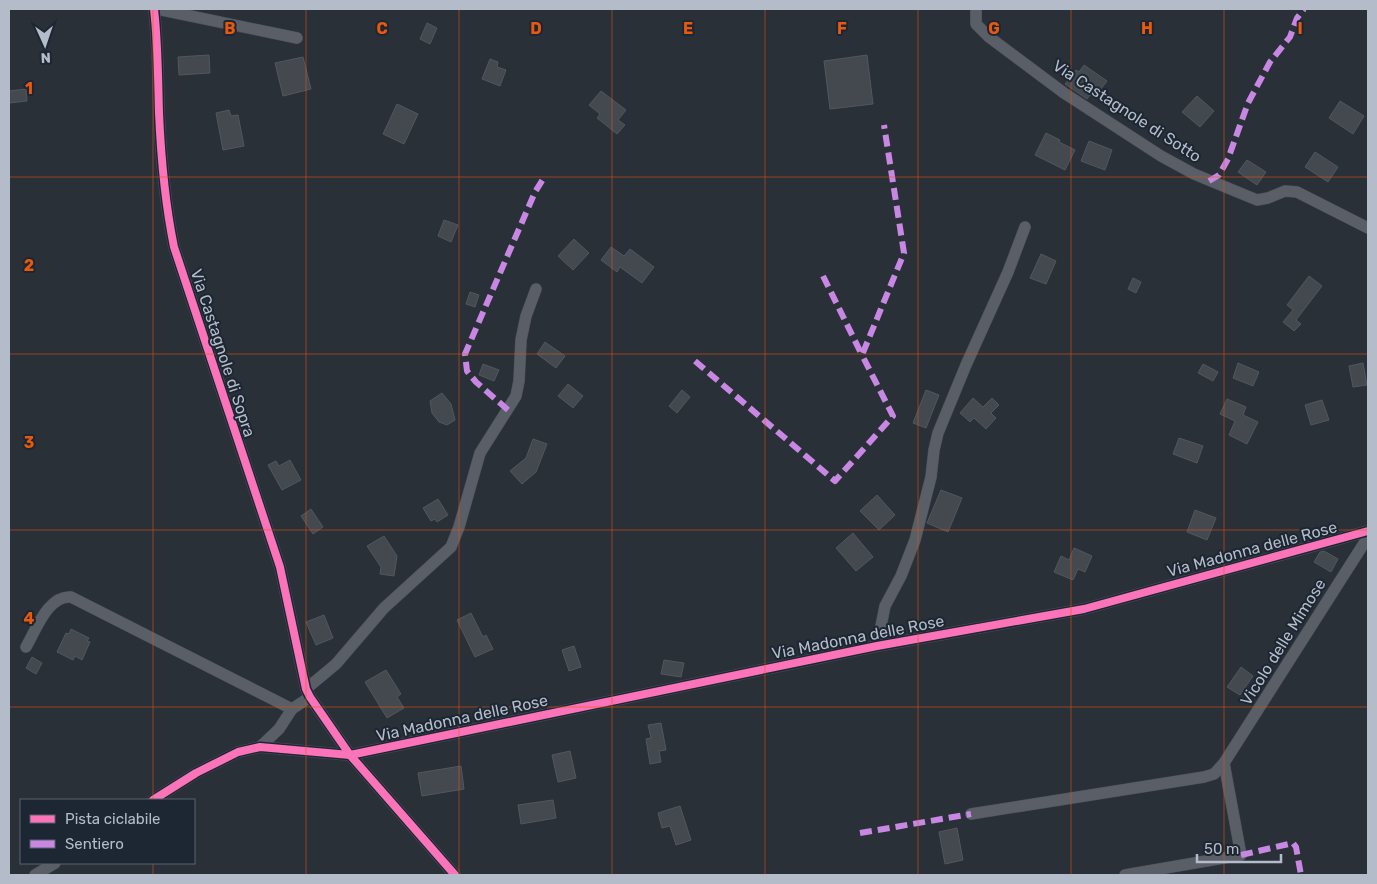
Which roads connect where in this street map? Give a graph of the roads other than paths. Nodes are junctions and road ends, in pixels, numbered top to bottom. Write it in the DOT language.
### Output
graph roads {
  1 [pos="155,9"];
  2 [pos="976,9"];
  3 [pos="297,38"];
  4 [pos="1025,227"];
  5 [pos="1368,228"];
  6 [pos="536,289"];
  7 [pos="1368,531"];
  8 [pos="1368,537"];
  9 [pos="26,646"];
  10 [pos="878,646"];
  11 [pos="308,693"];
  12 [pos="292,710"];
  13 [pos="260,747"];
  14 [pos="350,755"];
  15 [pos="1224,763"];
  16 [pos="155,799"];
  17 [pos="971,814"];
  18 [pos="53,864"];
  19 [pos="35,875"];
  20 [pos="455,875"];
  21 [pos="1124,875"];
  1 -- 3 [label="street"];
  1 -- 11 [label="street, Via Castagnole di Sopra"];
  2 -- 5 [label="street, Via Castagnole di Sotto"];
  4 -- 10 [label="street"];
  6 -- 11 [label="street"];
  7 -- 10 [label="street, Via Madonna delle Rose"];
  8 -- 15 [label="street, Vicolo delle Mimose"];
  9 -- 12 [label="street"];
  10 -- 14 [label="street, Via Madonna delle Rose"];
  11 -- 12 [label="street"];
  11 -- 14 [label="street"];
  12 -- 13 [label="street"];
  13 -- 14 [label="street, Via Madonna delle Rose"];
  13 -- 16 [label="street"];
  14 -- 20 [label="street"];
  15 -- 17 [label="street, Vicolo delle Mimose"];
  15 -- 21 [label="street"];
  18 -- 19 [label="street"];
}
